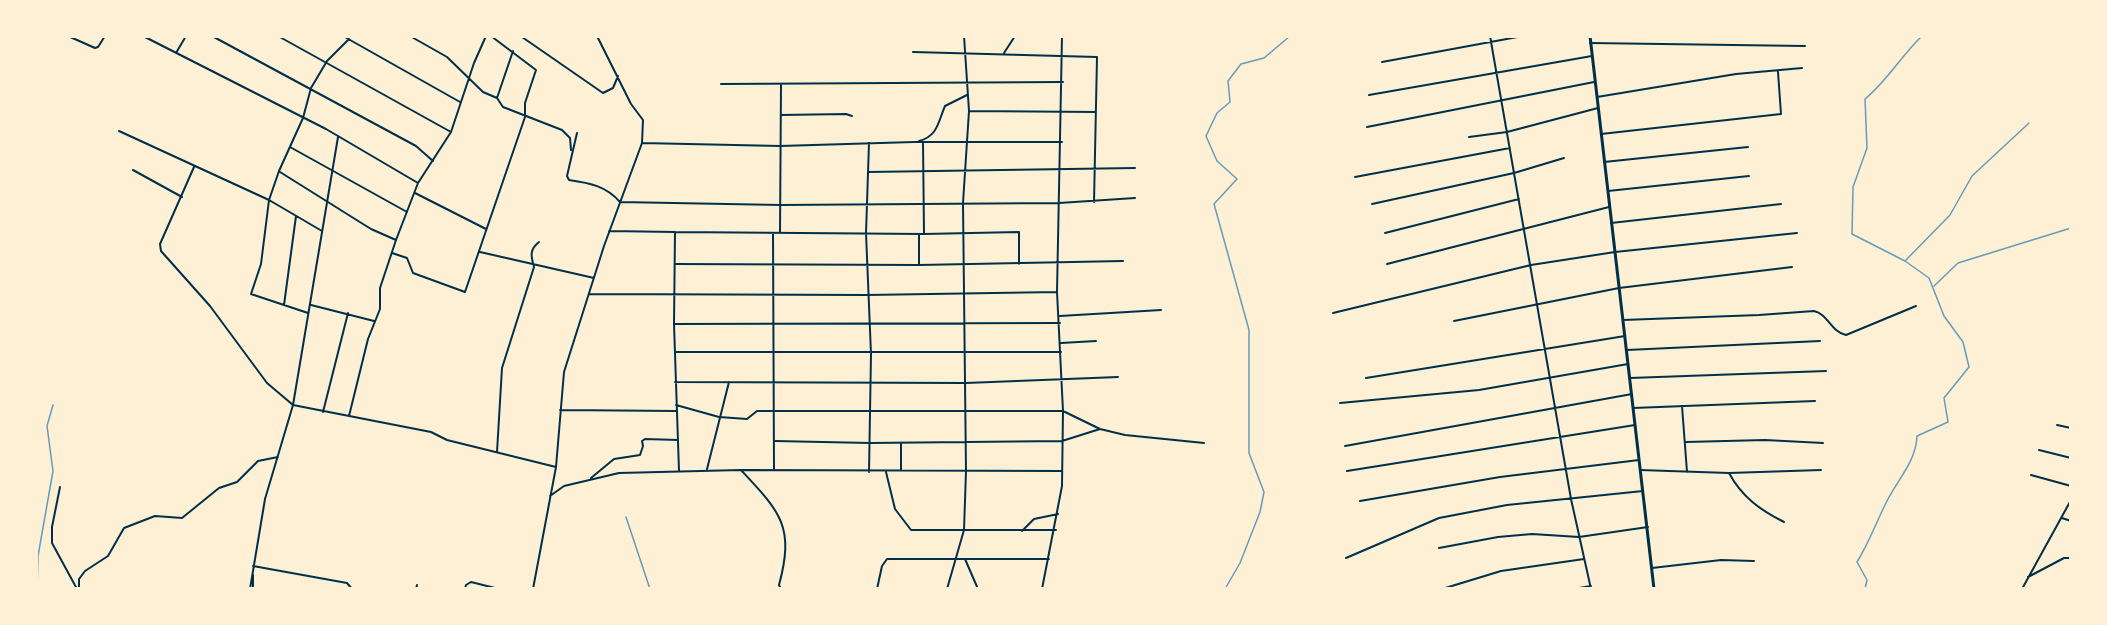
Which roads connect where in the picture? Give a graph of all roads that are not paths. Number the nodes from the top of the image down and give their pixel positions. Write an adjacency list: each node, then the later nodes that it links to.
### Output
1 (68, 36): 2 (street)
2 (105, 36)
3 (143, 36): 25 (street)
4 (186, 36): 25 (street)
5 (212, 36): 42 (street)
6 (278, 36): 30 (street)
7 (343, 36): 19 (street)
8 (410, 36): 36 (street)
9 (486, 36): 36 (street)
10 (491, 36): 23 (street)
11 (597, 36): 35 (street)
12 (964, 36): 26 (street)
13 (1015, 36): 27 (street)
14 (1062, 36): 28 (street)
15 (1490, 36): 20 (street)
16 (1522, 36): 20 (street)
17 (1590, 36): 21 (highway)
18 (522, 37): 35 (street)
19 (349, 39): 30 (street); 48 (street)
20 (1492, 42): 31 (street); 33 (street)
21 (1590, 43): 22 (street); 29 (highway)
22 (1805, 46)
23 (513, 51): 46 (street); 55 (street)
24 (913, 52): 26 (street)
25 (176, 53): 56 (street)
26 (966, 53): 27 (street); 41 (street)
27 (1004, 53): 28 (street)
28 (1063, 54): 37 (street); 52 (street)
29 (1592, 56): 33 (street); 38 (highway)
30 (327, 62): 42 (street); 59 (street)
31 (1382, 62)
32 (1802, 68): 34 (street)
33 (1497, 71): 44 (street); 47 (street)
34 (1778, 72): 45 (street); 62 (street)
35 (618, 76): 69 (street)
36 (469, 77): 46 (street); 48 (street)
37 (1063, 82): 41 (street); 51 (street)
38 (1594, 82): 45 (highway); 47 (street)
39 (721, 84): 40 (street)
40 (781, 84): 41 (street); 53 (street)
41 (966, 84): 43 (street)
42 (311, 88): 56 (street); 77 (street)
43 (967, 94): 50 (street); 65 (street)
44 (1369, 95)
45 (1597, 97): 49 (highway)
46 (497, 98): 55 (street)
47 (1501, 100): 57 (street); 60 (street)
48 (460, 102): 59 (street)
49 (1598, 108): 60 (street); 62 (highway)
50 (969, 111): 51 (street); 67 (street)
51 (1062, 111): 52 (street); 68 (street)
52 (1096, 112): 82 (street)
53 (780, 115): 54 (street); 71 (street)
54 (852, 116)
55 (525, 117): 75 (street); 113 (street)
56 (303, 118): 63 (street); 72 (street)
57 (1367, 127)
58 (120, 131): 79 (street)
59 (451, 132): 77 (street)
60 (1507, 132): 64 (street); 74 (street)
61 (577, 133): 75 (street)
62 (1601, 134): 78 (highway)
63 (338, 137): 80 (street); 92 (street)
64 (1469, 137)
65 (914, 142): 66 (street); 70 (street)
66 (923, 142): 67 (street); 86 (street)
67 (967, 142): 68 (street); 88 (street)
68 (1062, 142): 84 (street)
69 (642, 143): 71 (street); 100 (street)
70 (869, 143): 71 (street); 87 (street)
71 (780, 146): 108 (street)
72 (290, 147): 80 (street); 85 (street)
73 (1748, 147): 78 (street)
74 (1510, 148): 89 (street); 91 (street)
75 (571, 152): 100 (street)
76 (1564, 158): 89 (street)
77 (433, 161): 92 (street)
78 (1604, 162): 93 (highway)
79 (194, 167): 95 (street); 98 (street)
80 (331, 167): 99 (street); 110 (street)
81 (1136, 168): 82 (street)
82 (1095, 169): 84 (street); 102 (street)
83 (133, 170): 95 (street)
84 (1061, 170): 88 (street); 105 (street)
85 (279, 171): 98 (street); 99 (street)
86 (923, 171): 87 (street); 88 (street); 101 (street)
87 (868, 172): 103 (street)
88 (965, 172): 104 (street)
89 (1514, 173): 97 (street); 106 (street)
90 (1749, 176): 93 (street)
91 (1355, 177)
92 (418, 183): 94 (street)
93 (1608, 191): 109 (highway)
94 (415, 193): 110 (street); 113 (street)
95 (182, 197): 194 (street)
96 (1135, 198): 102 (street)
97 (1519, 199): 114 (street); 121 (street)
98 (269, 200): 111 (street); 152 (street)
99 (326, 200): 115 (street); 126 (street)
100 (620, 202): 108 (street); 116 (street)
101 (922, 202): 103 (street); 104 (street); 124 (street)
102 (1094, 202): 105 (street)
103 (867, 203): 108 (street); 120 (street)
104 (963, 203): 105 (street); 125 (street)
105 (1059, 203): 132 (street)
106 (1372, 204)
107 (1781, 204): 112 (street)
108 (780, 205): 119 (street)
109 (1609, 207): 112 (highway); 114 (street)
110 (407, 212): 126 (street)
111 (296, 216): 115 (street); 152 (street)
112 (1611, 223): 129 (highway)
113 (486, 229): 128 (street)
114 (1525, 230): 137 (street); 139 (street)
115 (322, 231): 153 (street)
116 (609, 231): 117 (street); 143 (street)
117 (675, 232): 118 (street); 133 (street)
118 (773, 233): 119 (street); 134 (street)
119 (780, 233): 120 (street)
120 (866, 233): 123 (street); 140 (street)
121 (1385, 233)
122 (1797, 233): 129 (street)
123 (918, 234): 124 (street); 138 (street)
124 (924, 234): 125 (street)
125 (964, 234): 135 (street); 136 (street)
126 (396, 240): 130 (street)
127 (539, 242): 141 (street)
128 (479, 252): 130 (street); 141 (street)
129 (1615, 252): 139 (street); 144 (highway)
130 (392, 253): 161 (street)
131 (1124, 261): 132 (street)
132 (1060, 263): 136 (street); 145 (street)
133 (676, 264): 134 (street); 150 (street)
134 (773, 264): 140 (street); 147 (street)
135 (964, 264): 136 (street); 138 (street); 148 (street)
136 (1019, 264)
137 (1387, 264)
138 (919, 265): 140 (street)
139 (1531, 265): 151 (street); 158 (street)
140 (867, 266): 149 (street)
141 (534, 267): 143 (street); 224 (street)
142 (1792, 267): 144 (street)
143 (594, 278): 146 (street)
144 (1619, 288): 151 (street); 160 (highway)
145 (1058, 292): 148 (street); 159 (street)
146 (589, 294): 150 (street); 199 (street)
147 (773, 294): 149 (street); 150 (street); 166 (street)
148 (964, 294): 149 (street); 167 (street)
149 (867, 295): 163 (street)
150 (675, 296): 165 (street)
151 (1538, 303): 162 (street); 172 (street)
152 (284, 305): 156 (street)
153 (311, 305): 156 (street); 157 (street)
154 (1916, 306): 160 (street)
155 (1161, 310): 159 (street)
156 (309, 313): 194 (street)
157 (348, 313): 161 (street); 203 (street)
158 (1333, 313)
159 (1060, 316): 164 (street)
160 (1623, 320): 168 (highway)
161 (374, 321): 206 (street)
162 (1454, 321)
163 (869, 323): 166 (street); 167 (street); 178 (street)
164 (1060, 323): 167 (street); 171 (street)
165 (674, 324): 166 (street); 174 (street)
166 (772, 324): 177 (street)
167 (966, 324): 175 (street)
168 (1625, 336): 172 (street); 173 (highway)
169 (1096, 341): 171 (street)
170 (1820, 341): 173 (street)
171 (1061, 343): 176 (street)
172 (1546, 350): 182 (street); 183 (street)
173 (1627, 350): 179 (highway)
174 (675, 352): 177 (street); 187 (street)
175 (965, 352): 176 (street); 178 (street); 190 (street)
176 (1061, 352): 185 (street)
177 (772, 354): 178 (street); 188 (street)
178 (871, 354): 189 (street)
179 (1628, 364): 183 (street); 184 (highway)
180 (1826, 371): 184 (street)
181 (1118, 377): 185 (street)
182 (1366, 378)
183 (1551, 378): 193 (street); 197 (street)
184 (1630, 378): 191 (highway)
185 (1062, 380): 190 (street); 202 (street)
186 (729, 381): 187 (street); 188 (street); 207 (street)
187 (675, 382): 195 (street)
188 (773, 382): 189 (street); 204 (street)
189 (870, 383): 190 (street); 205 (street)
190 (966, 383): 201 (street)
191 (1632, 394): 197 (street); 198 (highway)
192 (1815, 401): 196 (street)
193 (1340, 403)
194 (293, 405): 203 (street); 225 (street)
195 (676, 405): 200 (street); 207 (street)
196 (1682, 406): 198 (street); 218 (street)
197 (1557, 407): 212 (street); 222 (street)
198 (1633, 408): 208 (highway)
199 (560, 410): 200 (street); 228 (street)
200 (676, 411): 213 (street)
201 (966, 411): 202 (street); 205 (street); 214 (street)
202 (1063, 411): 211 (street); 216 (street)
203 (323, 412): 206 (street)
204 (774, 412): 205 (street); 207 (street); 215 (street)
205 (869, 412): 219 (street)
206 (349, 416): 224 (street)
207 (719, 417): 230 (street)
208 (1635, 425): 212 (street); 227 (highway)
209 (2057, 425): 210 (street)
210 (2071, 428)
211 (1100, 429): 216 (street); 220 (street)
212 (1562, 438): 229 (street); 240 (street)
213 (678, 440): 237 (street); 245 (street)
214 (966, 440): 216 (street); 217 (street); 238 (street)
215 (775, 441): 219 (street); 232 (street)
216 (1062, 441): 239 (street)
217 (901, 442): 219 (street); 234 (street)
218 (1686, 442): 221 (street); 242 (street)
219 (870, 443): 241 (street)
220 (1204, 443)
221 (1823, 443)
222 (1345, 446)
223 (2039, 450): 226 (street)
224 (497, 452): 228 (street)
225 (278, 457): 270 (street); 274 (street)
226 (2071, 458)
227 (1639, 460): 229 (street); 235 (highway)
228 (556, 467): 249 (street)
229 (1566, 468): 250 (street); 252 (street)
230 (707, 470): 231 (street); 237 (street)
231 (741, 470): 232 (street); 280 (street)
232 (774, 470): 241 (street)
233 (886, 470): 234 (street); 241 (street); 258 (street)
234 (901, 470): 238 (street)
235 (1640, 470): 242 (street); 248 (highway)
236 (1821, 470): 243 (street)
237 (679, 471): 245 (street)
238 (966, 471): 239 (street); 258 (street)
239 (1062, 471): 253 (street)
240 (1347, 471)
241 (869, 472)
242 (1687, 472): 243 (street)
243 (1729, 473): 256 (street)
244 (2031, 475): 246 (street)
245 (591, 478): 249 (street)
246 (2071, 486)
247 (60, 487): 274 (street)
248 (1643, 492): 250 (street); 257 (highway)
249 (550, 496): 279 (street)
250 (1571, 499): 261 (street); 263 (street)
251 (2071, 500): 254 (street)
252 (1360, 501)
253 (1058, 514): 259 (street); 260 (street)
254 (2062, 518): 255 (street); 272 (street)
255 (2071, 521)
256 (1784, 522)
257 (1648, 527): 261 (street); 271 (highway)
258 (964, 530): 260 (street); 265 (street)
259 (1056, 530): 260 (street); 267 (street)
260 (1022, 531)
261 (1579, 537): 262 (street); 268 (street)
262 (1439, 548)
263 (1346, 558)
264 (2071, 558): 272 (street)
265 (955, 559): 266 (street); 281 (street); 282 (street)
266 (965, 559): 267 (street); 283 (street)
267 (1049, 559): 284 (street)
268 (1584, 559): 273 (street); 285 (street)
269 (1754, 561): 271 (street)
270 (253, 566): 275 (street); 276 (street)
271 (1652, 568): 287 (highway)
272 (2028, 577): 288 (street)
273 (1591, 587): 286 (street)
274 (78, 589)
275 (252, 589)
276 (352, 589)
277 (465, 589): 278 (street)
278 (498, 589)
279 (533, 589)
280 (781, 589)
281 (876, 589)
282 (947, 589)
283 (978, 589)
284 (1042, 589)
285 (1442, 589)
286 (1573, 589)
287 (1654, 589)
288 (2022, 589)

